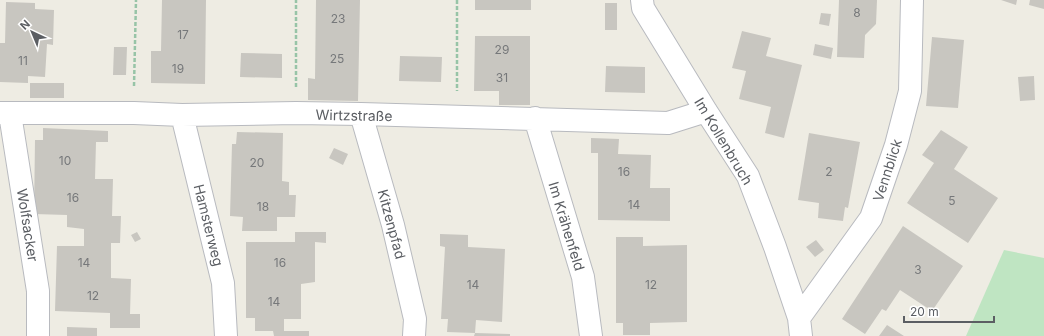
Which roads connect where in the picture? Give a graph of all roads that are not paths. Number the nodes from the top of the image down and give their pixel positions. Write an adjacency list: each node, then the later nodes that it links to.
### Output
1 (642, 0): 3 (street, Im Kollenbruch)
2 (912, 0): 8 (street, Vennblick)
3 (706, 111): 7 (street, Wirtzstraße); 8 (street, Im Kollenbruch)
4 (5, 114): 6 (street, Wirtzstraße); 9 (street, Wolfsacker)
5 (361, 114): 6 (street, Wirtzstraße); 7 (street, Wirtzstraße); 11 (street, Kitzenpfad)
6 (182, 115): 10 (street, Hamsterweg)
7 (535, 118): 12 (street, Im Krähenfeld)
8 (800, 327)
9 (38, 336)
10 (226, 336)
11 (414, 336)
12 (591, 336)

